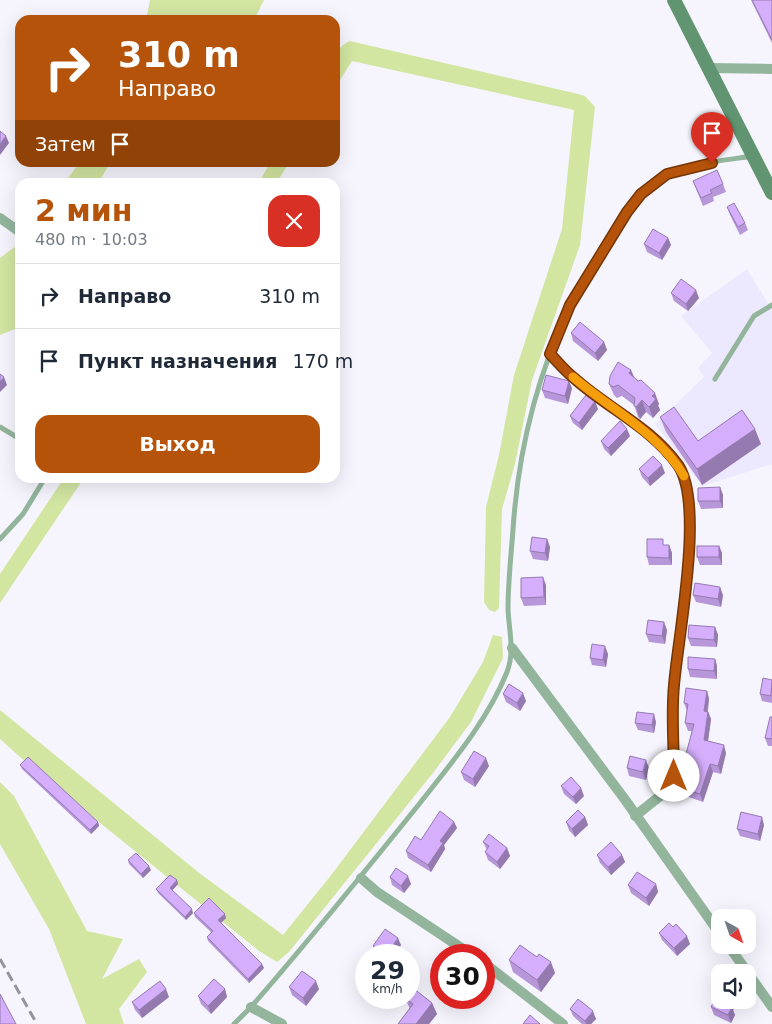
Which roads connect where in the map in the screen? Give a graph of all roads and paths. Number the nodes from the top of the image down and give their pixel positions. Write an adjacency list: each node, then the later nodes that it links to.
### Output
1 (674, 0): 2 (street)
2 (709, 68): 3 (street); 4 (street)
3 (772, 69)
4 (753, 156): 5 (street); 9 (lane)
5 (772, 193)
6 (0, 218): 7 (street)
7 (15, 228)
8 (772, 305): 10 (lane)
9 (550, 354): 15 (lane); 16 (street)
10 (715, 379)
11 (0, 427): 12 (lane)
12 (15, 437)
13 (41, 483): 14 (lane)
14 (0, 539)
15 (512, 648): 16 (street); 17 (lane)
16 (635, 816): 18 (street)
17 (361, 878): 19 (street); 23 (lane)
18 (711, 922)
19 (455, 944)
20 (734, 954): 22 (street)
21 (495, 971): 26 (street)
22 (772, 1006)
23 (251, 1007): 24 (lane); 25 (street)
24 (234, 1024)
25 (282, 1024)
26 (563, 1024)

